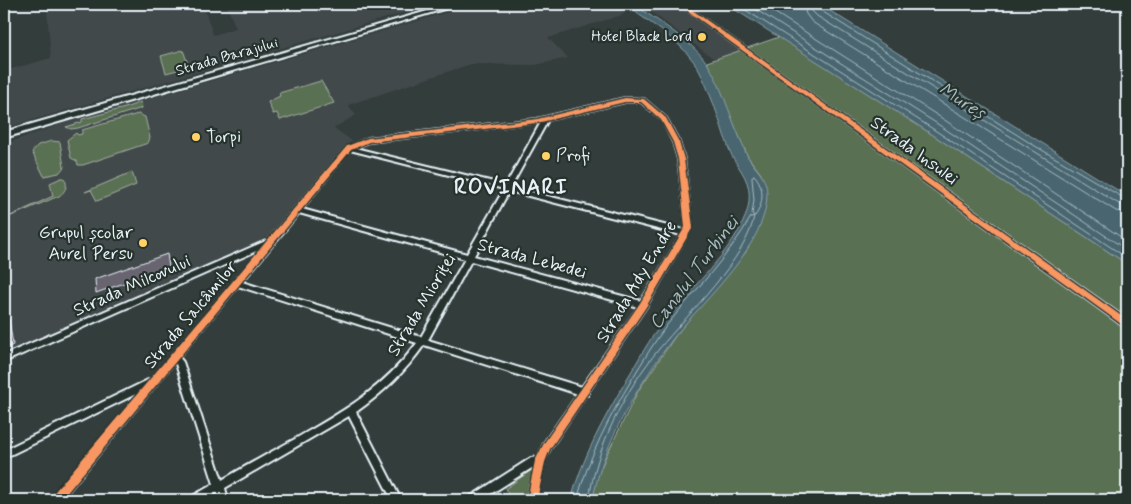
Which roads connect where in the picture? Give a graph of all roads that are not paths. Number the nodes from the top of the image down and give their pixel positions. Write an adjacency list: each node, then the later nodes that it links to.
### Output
1 (458, 4): 4 (main road, Strada Barajului)
2 (682, 4): 13 (street, Strada Insulei)
3 (545, 120): 5 (street, Strada Ady Endre); 6 (street, Strada Mioriței); 8 (street, Strada Ady Endre)
4 (4, 135)
5 (350, 148): 6 (street); 7 (street, Strada Salcâmilor)
6 (508, 188): 8 (street); 10 (street, Strada Mioriței)
7 (297, 210): 9 (street, Strada Salcâmilor); 10 (street, Strada Lebedei)
8 (685, 233): 12 (street, Strada Ady Endre)
9 (272, 240): 11 (street, Strada Salcâmilor); 16 (street, Strada Milcovului)
10 (469, 258): 12 (street, Strada Lebedei); 14 (street, Strada Mioriței)
11 (236, 283): 14 (street); 15 (street, Strada Salcâmilor)
12 (643, 304): 18 (street, Strada Ady Endre)
13 (1127, 324)
14 (423, 341): 18 (street); 19 (street, Strada Mioriței)
15 (174, 358): 17 (street, Strada Salcâmilor); 22 (street)
16 (4, 359)
17 (156, 379): 20 (street); 23 (street, Strada Salcâmilor)
18 (585, 392): 21 (street, Strada Ady Endre)
19 (351, 411): 22 (street, Strada Mioriței); 26 (street)
20 (4, 454)
21 (540, 461): 27 (street); 28 (street, Strada Ady Endre)
22 (219, 487): 24 (street, Strada Mioriței); 25 (street)
23 (55, 500)
24 (194, 500)
25 (224, 500)
26 (396, 500)
27 (473, 500)
28 (532, 500)

